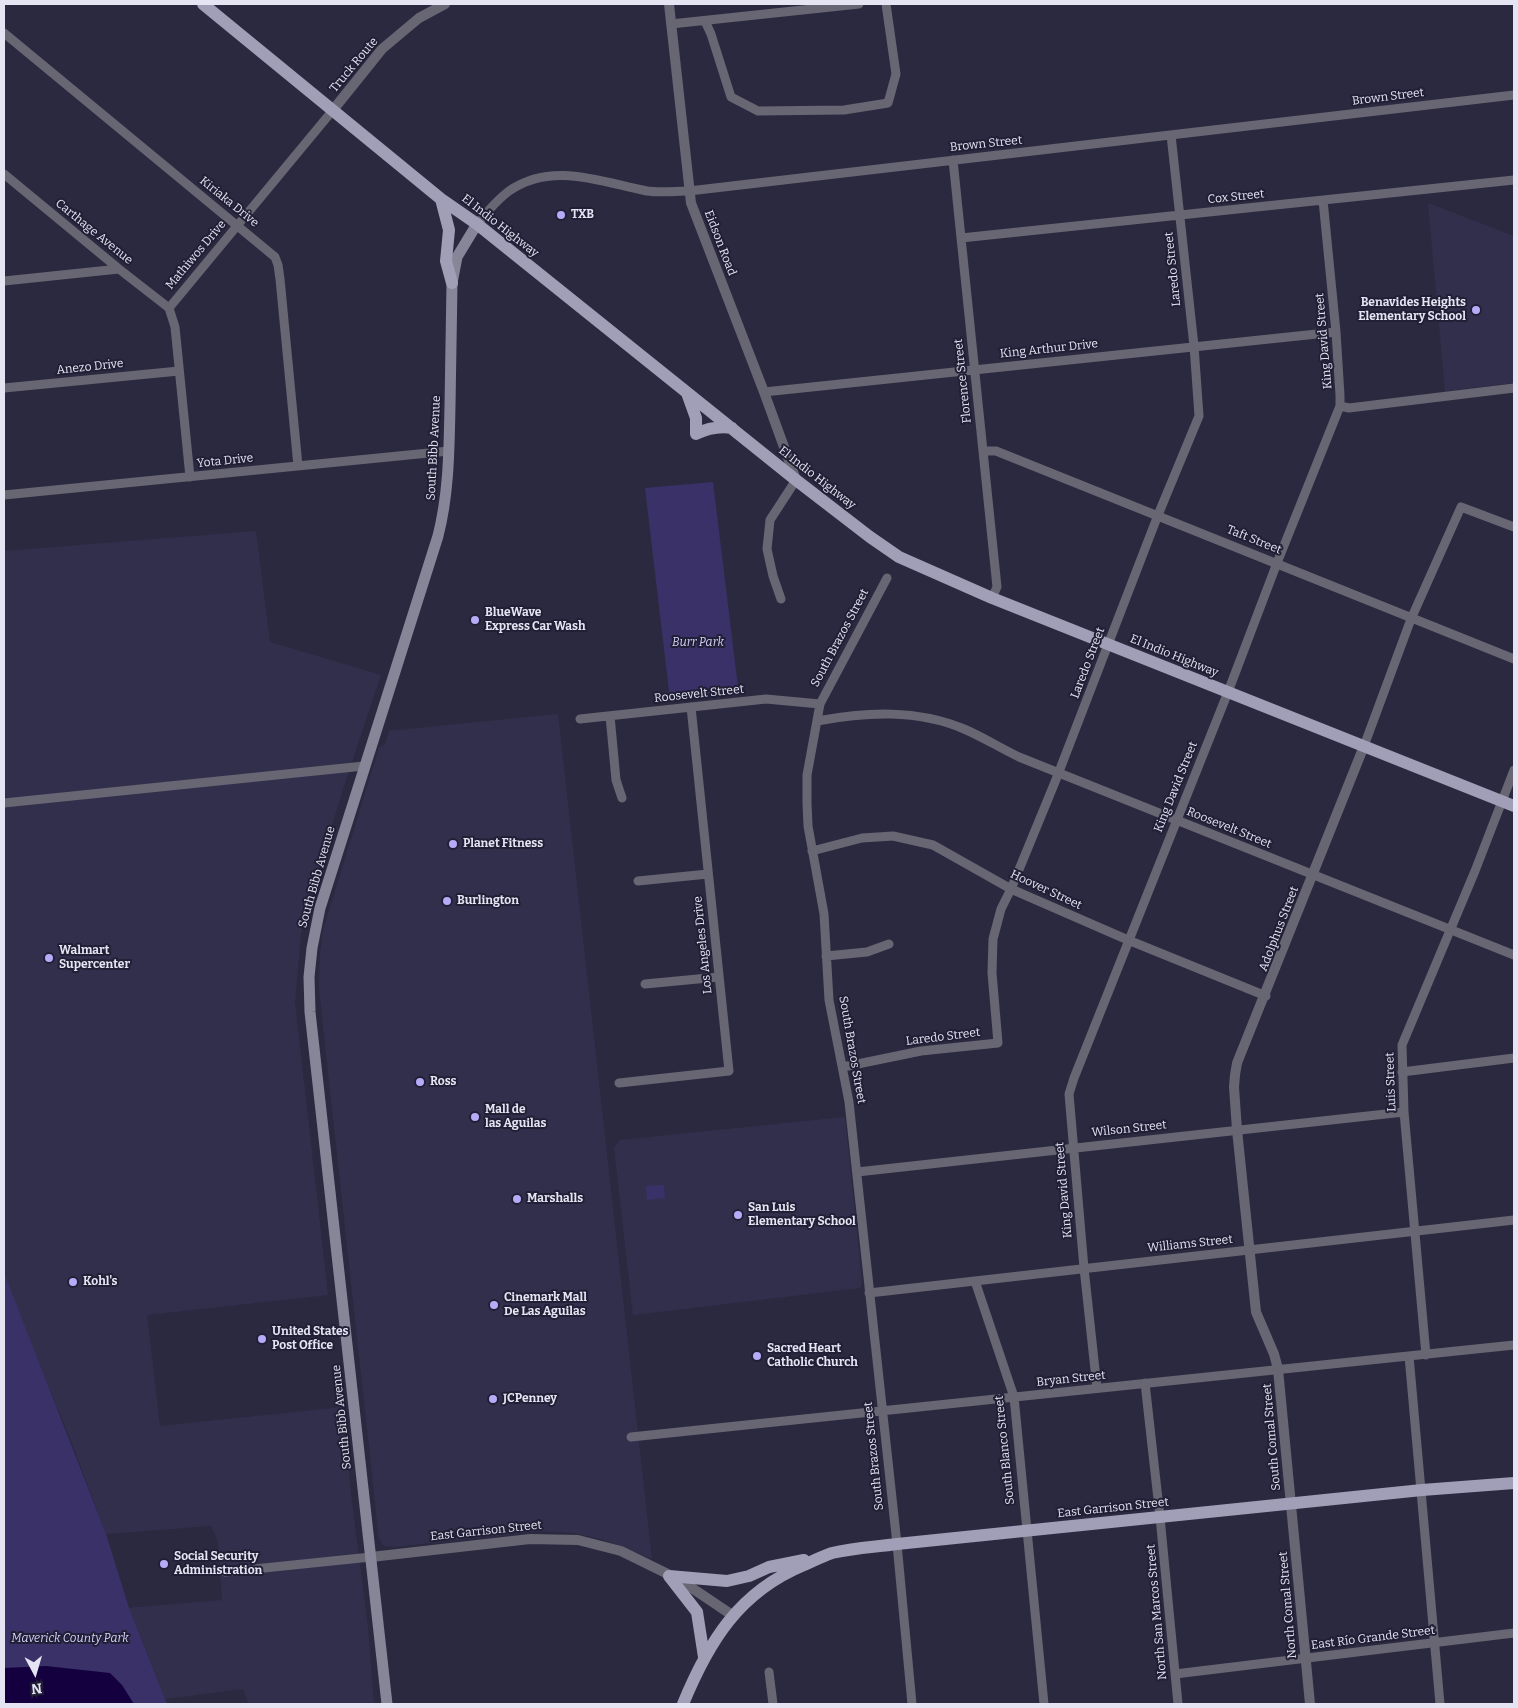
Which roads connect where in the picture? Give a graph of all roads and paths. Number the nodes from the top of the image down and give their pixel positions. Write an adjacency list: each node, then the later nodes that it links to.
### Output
1 (203, 4): 10 (main road, El Indio Highway)
2 (445, 4): 10 (street, Truck Route)
3 (669, 4): 7 (street, Eidson Road)
4 (859, 4): 6 (street)
5 (886, 4): 6 (street)
6 (705, 21): 7 (street)
7 (672, 24): 15 (street, Eidson Road)
8 (4, 33): 20 (street, Kiriaka Drive)
9 (1514, 95): 11 (street, Brown Street)
10 (333, 110): 16 (main road, El Indio Highway); 20 (street, Mathiwos Drive)
11 (1170, 135): 12 (street, Brown Street); 18 (street, Laredo Street)
12 (952, 160): 15 (street, Brown Street); 21 (street, Florence Street)
13 (4, 174): 22 (street, Carthage Avenue)
14 (1514, 180): 17 (street, Cox Street)
15 (689, 191): 19 (street, Brown Street); 33 (street, Eidson Road)
16 (441, 199): 19 (main road, El Indio Highway); 24 (main road)
17 (1323, 200): 18 (street, Cox Street); 26 (street, King David Street)
18 (1179, 215): 21 (street, Cox Street); 27 (street, Laredo Street)
19 (477, 224): 24 (main road, South Bibb Avenue); 32 (main road, El Indio Highway)
20 (238, 225): 25 (street, Mathiwos Drive); 38 (street, Kiriaka Drive)
21 (961, 238): 29 (street, Florence Street)
22 (119, 269): 23 (street); 25 (street, Carthage Avenue)
23 (4, 281)
24 (452, 283): 36 (main road, South Bibb Avenue)
25 (169, 308): 28 (street, Mathiwos Drive)
26 (1336, 332): 27 (street, King Arthur Drive); 34 (street, King David Street)
27 (1194, 346): 29 (street, King Arthur Drive); 42 (street, Laredo Street)
28 (179, 370): 30 (street, Anezo Drive); 39 (street, Mathiwos Drive)
29 (974, 370): 33 (street, King Arthur Drive); 37 (street, Florence Street)
30 (4, 388)
31 (1514, 388): 34 (street)
32 (687, 392): 35 (main road, El Indio Highway); 35 (main road)
33 (764, 392): 40 (street, Eidson Road)
34 (1340, 406): 44 (street, King David Street)
35 (732, 428): 40 (main road, El Indio Highway)
36 (449, 451): 38 (street, Yota Drive); 58 (main road, South Bibb Avenue)
37 (983, 451): 42 (street, Taft Street); 46 (street, Florence Street)
38 (298, 466): 39 (street, Yota Drive)
39 (190, 477): 41 (street, Yota Drive)
40 (796, 480): 46 (main road, El Indio Highway); 47 (street)
41 (4, 495)
42 (1158, 515): 44 (street, Taft Street); 49 (street, Laredo Street)
43 (1514, 527): 48 (street, Adolphus Street)
44 (1277, 563): 48 (street, Taft Street); 51 (street, King David Street)
45 (887, 578): 52 (street, South Brazos Street)
46 (992, 598): 49 (main road, El Indio Highway)
47 (781, 599)
48 (1410, 619): 50 (street, Taft Street); 57 (street, Adolphus Street)
49 (1108, 644): 51 (main road, El Indio Highway); 60 (street, Laredo Street)
50 (1514, 659)
51 (1228, 692): 57 (main road, El Indio Highway); 64 (street, King David Street)
52 (820, 704): 53 (street, Roosevelt Street); 56 (street, South Brazos Street)
53 (691, 707): 54 (street, Roosevelt Street); 66 (street, Los Angeles Drive)
54 (610, 716): 55 (street, Roosevelt Street); 61 (street)
55 (580, 719)
56 (817, 721): 60 (street, Roosevelt Street); 65 (street, South Brazos Street)
57 (1364, 746): 63 (main road, El Indio Highway); 67 (street, Adolphus Street)
58 (364, 766): 62 (street); 108 (main road, South Bibb Avenue)
59 (1514, 770): 63 (street, Luis Street)
60 (1058, 773): 64 (street, Roosevelt Street); 69 (street, Laredo Street)
61 (622, 798)
62 (4, 803)
63 (1508, 803): 70 (street, Luis Street)
64 (1176, 820): 67 (street, Roosevelt Street); 71 (street, King David Street)
65 (812, 851): 69 (street, Hoover Street); 74 (street, South Brazos Street)
66 (708, 874): 68 (street); 75 (street, Los Angeles Drive)
67 (1313, 875): 70 (street, Roosevelt Street); 77 (street, Adolphus Street)
68 (638, 881)
69 (1011, 889): 71 (street, Hoover Street); 79 (street, Laredo Street)
70 (1450, 928): 73 (street, Roosevelt Street); 80 (street, Luis Street)
71 (1128, 940): 77 (street, Hoover Street); 84 (street, King David Street)
72 (889, 944): 74 (street)
73 (1514, 955)
74 (826, 956): 79 (street, South Brazos Street)
75 (719, 978): 76 (street); 81 (street, Los Angeles Drive)
76 (645, 984)
77 (1266, 996): 83 (street, Adolphus Street)
78 (1514, 1058): 80 (street)
79 (843, 1067): 85 (street, South Brazos Street)
80 (1402, 1072): 82 (street, Luis Street)
81 (619, 1083)
82 (1404, 1112): 83 (street, Wilson Street); 87 (street, Luis Street)
83 (1237, 1130): 84 (street, Wilson Street); 88 (street, Adolphus Street)
84 (1073, 1148): 85 (street, Wilson Street); 89 (street, King David Street)
85 (856, 1172): 91 (street, South Brazos Street)
86 (1514, 1220): 87 (street, Williams Street)
87 (1414, 1232): 88 (street, Williams Street); 93 (street, Luis Street)
88 (1248, 1251): 89 (street, Williams Street); 95 (street, Adolphus Street)
89 (1084, 1268): 90 (street, Williams Street); 97 (street, King David Street)
90 (975, 1281): 91 (street, Williams Street); 98 (street, South Blanco Street)
91 (869, 1293): 99 (street, South Brazos Street)
92 (1514, 1345): 93 (street, Bryan Street)
93 (1426, 1354): 94 (street, Bryan Street)
94 (1409, 1356): 95 (street, Bryan Street); 102 (street)
95 (1278, 1369): 96 (street, Bryan Street); 103 (street, South Comal Street)
96 (1145, 1383): 97 (street, Bryan Street); 104 (street, North San Marcos Street)
97 (1097, 1388): 98 (street, Bryan Street)
98 (1014, 1397): 99 (street, Bryan Street); 105 (street, South Blanco Street)
99 (881, 1412): 100 (street, Bryan Street); 106 (street, South Brazos Street)
100 (631, 1437)
101 (1514, 1483): 102 (main road, East Garrison Street)
102 (1422, 1490): 103 (main road, East Garrison Street); 113 (street)
103 (1291, 1504): 104 (main road, East Garrison Street); 115 (street, North Comal Street)
104 (1160, 1517): 105 (main road, East Garrison Street); 117 (street, North San Marcos Street)
105 (1026, 1531): 106 (main road, East Garrison Street); 122 (street, South Blanco Street)
106 (897, 1544): 107 (main road, East Garrison Street); 121 (street, South Brazos Street)
107 (831, 1554): 110 (main road); 111 (main road, East Garrison Street)
108 (371, 1557): 109 (street, East Garrison Street); 110 (street, East Garrison Street); 118 (main road, South Bibb Avenue)
109 (225, 1572)
110 (670, 1576): 111 (street, East Garrison Street); 114 (main road)
111 (732, 1615): 114 (main road, East Garrison Street)
112 (1514, 1633): 113 (street, East Río Grande Street)
113 (1435, 1642): 115 (street, East Río Grande Street); 125 (street)
114 (704, 1657): 119 (main road, East Garrison Street)
115 (1306, 1659): 117 (street, East Río Grande Street); 124 (street, North Comal Street)
116 (769, 1672): 120 (street)
117 (1175, 1674): 123 (street, North San Marcos Street)
118 (387, 1704)
119 (683, 1704)
120 (773, 1704)
121 (912, 1704)
122 (1044, 1704)
123 (1178, 1704)
124 (1310, 1704)
125 (1440, 1704)

